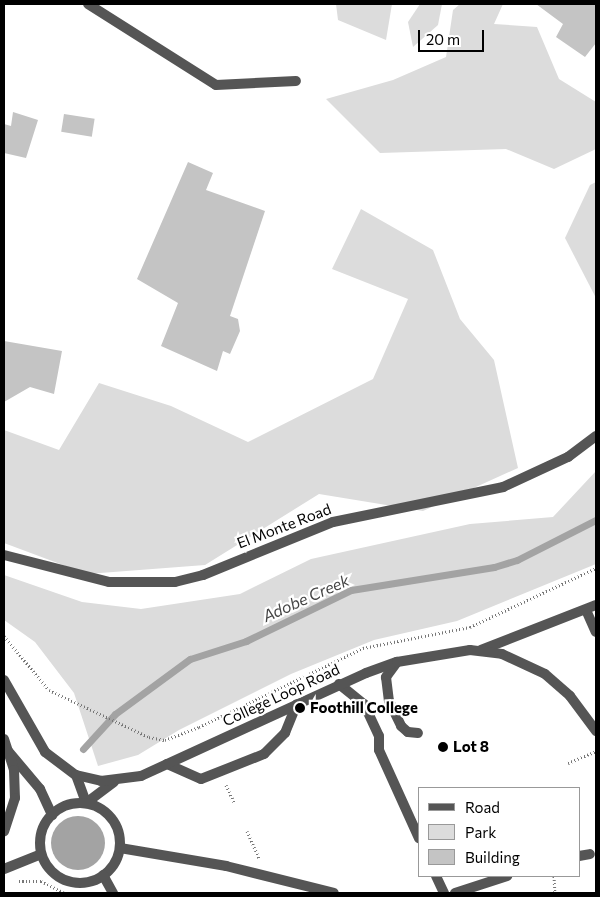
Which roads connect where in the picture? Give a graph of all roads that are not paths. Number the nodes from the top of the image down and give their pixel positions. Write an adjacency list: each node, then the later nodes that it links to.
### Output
1 (88, 4): 2 (street)
2 (296, 81)
3 (596, 436): 4 (street, El Monte Road)
4 (4, 555)
5 (596, 605): 6 (street)
6 (586, 610): 7 (street); 8 (street)
7 (596, 632)
8 (481, 650): 9 (street, College Loop Road); 13 (street, College Loop Road)
9 (397, 662): 11 (street, College Loop Road); 14 (street)
10 (4, 680): 18 (street, College Loop Road)
11 (339, 684): 12 (street, College Loop Road); 23 (street)
12 (297, 704): 17 (street, College Loop Road); 17 (street)
13 (596, 731)
14 (418, 733)
15 (4, 739): 16 (street)
16 (8, 751): 21 (street); 22 (street)
17 (167, 764): 19 (street, College Loop Road)
18 (76, 775): 19 (street, College Loop Road); 20 (street)
19 (114, 782): 20 (street)
20 (86, 803): 21 (street); 24 (street)
21 (52, 815): 25 (street)
22 (4, 831)
23 (418, 836)
24 (120, 848): 29 (street); 33 (street)
25 (41, 854): 28 (street); 29 (street)
26 (590, 854): 27 (street)
27 (580, 856)
28 (4, 869)
29 (103, 875): 32 (street)
30 (436, 877): 34 (street)
31 (504, 877): 35 (street)
32 (112, 893)
33 (334, 893)
34 (444, 893)
35 (455, 893)

